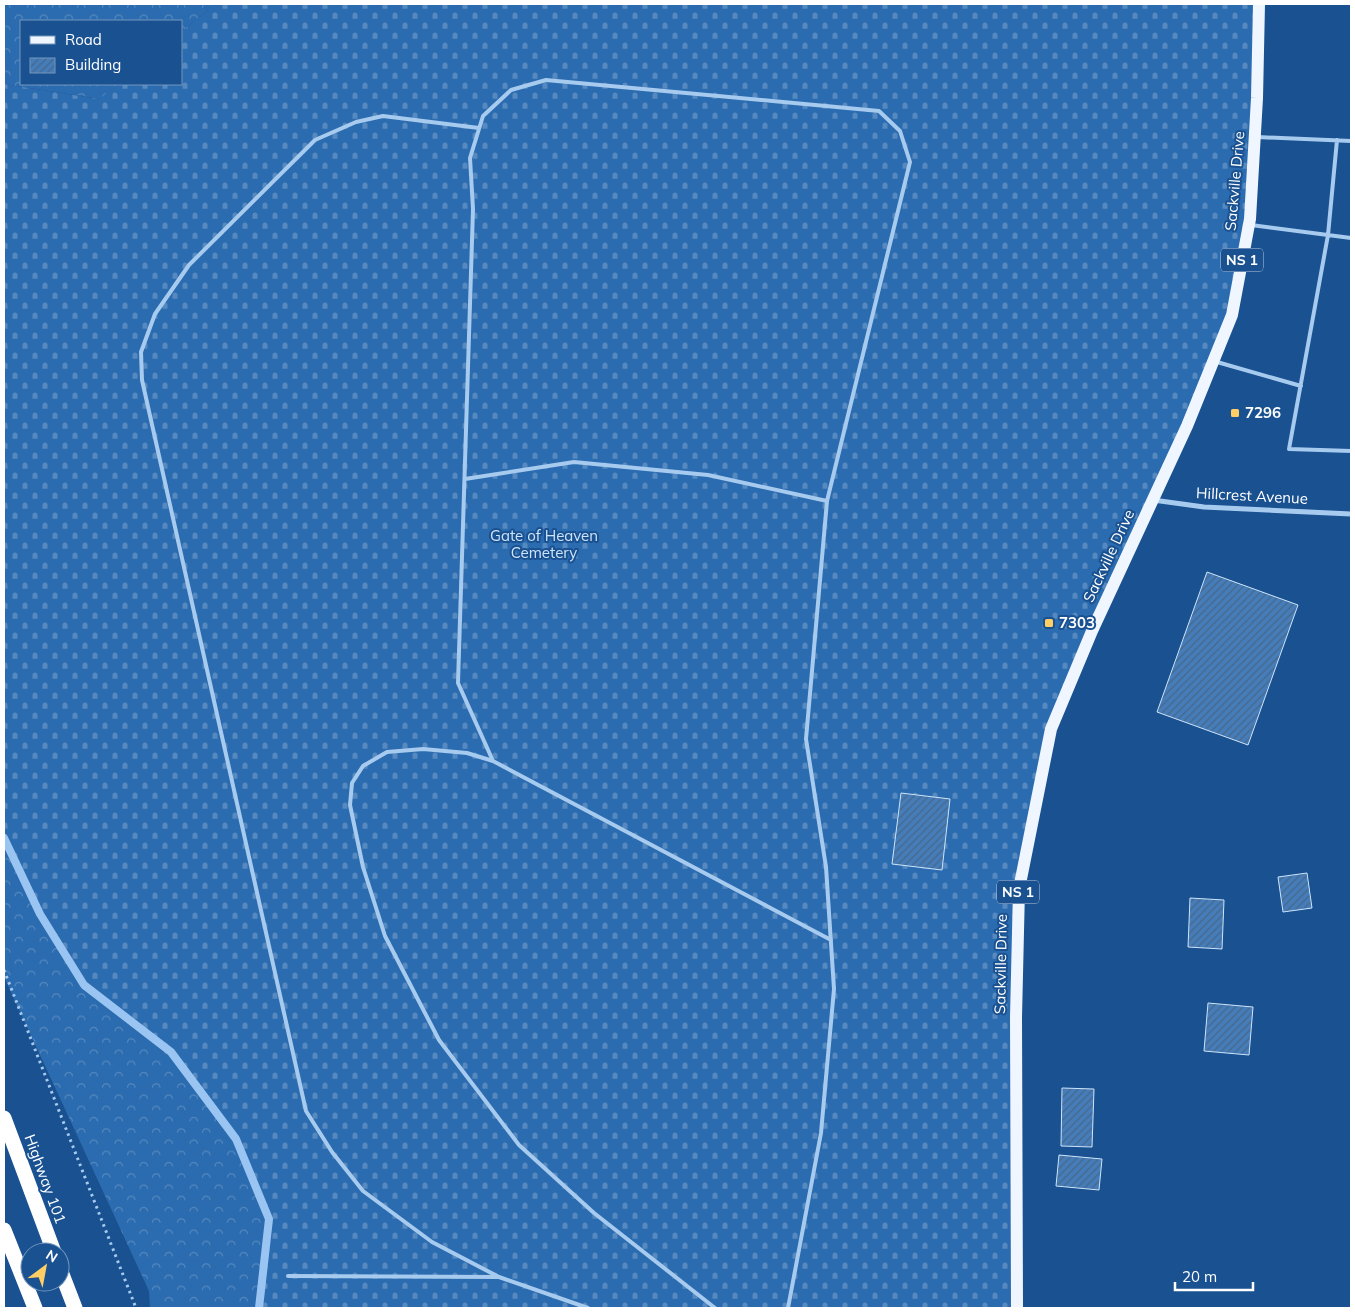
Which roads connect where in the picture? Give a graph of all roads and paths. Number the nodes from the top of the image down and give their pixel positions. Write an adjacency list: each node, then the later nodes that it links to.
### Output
1 (1259, 4): 3 (main road, Sackville Drive / NS 1)
2 (479, 128): 12 (lane); 14 (lane); 23 (lane)
3 (1255, 137): 4 (lane); 6 (main road, Sackville Drive / NS 1)
4 (1337, 140): 5 (lane); 7 (lane)
5 (1351, 141)
6 (1249, 224): 7 (lane); 9 (main road, Sackville Drive / NS 1)
7 (1328, 235): 8 (lane); 10 (lane)
8 (1351, 238)
9 (1214, 361): 10 (lane); 13 (main road, Sackville Drive / NS 1)
10 (1301, 386): 11 (lane)
11 (1351, 450)
12 (465, 479): 14 (lane); 16 (lane)
13 (1152, 500): 15 (street, Hillcrest Avenue); 31 (main road, Sackville Drive / NS 1)
14 (827, 501): 17 (lane)
15 (1351, 514)
16 (493, 761): 17 (lane); 29 (lane)
17 (831, 940): 30 (lane)
18 (4, 970): 27 (path)
19 (4, 1118): 21 (highway, Highway 101)
20 (4, 1230): 25 (highway)
21 (50, 1242)
22 (288, 1276): 23 (lane)
23 (499, 1276): 28 (lane)
24 (69, 1292): 26 (highway)
25 (35, 1308)
26 (75, 1308)
27 (136, 1308)
28 (588, 1308)
29 (715, 1308)
30 (788, 1308)
31 (1017, 1308)

